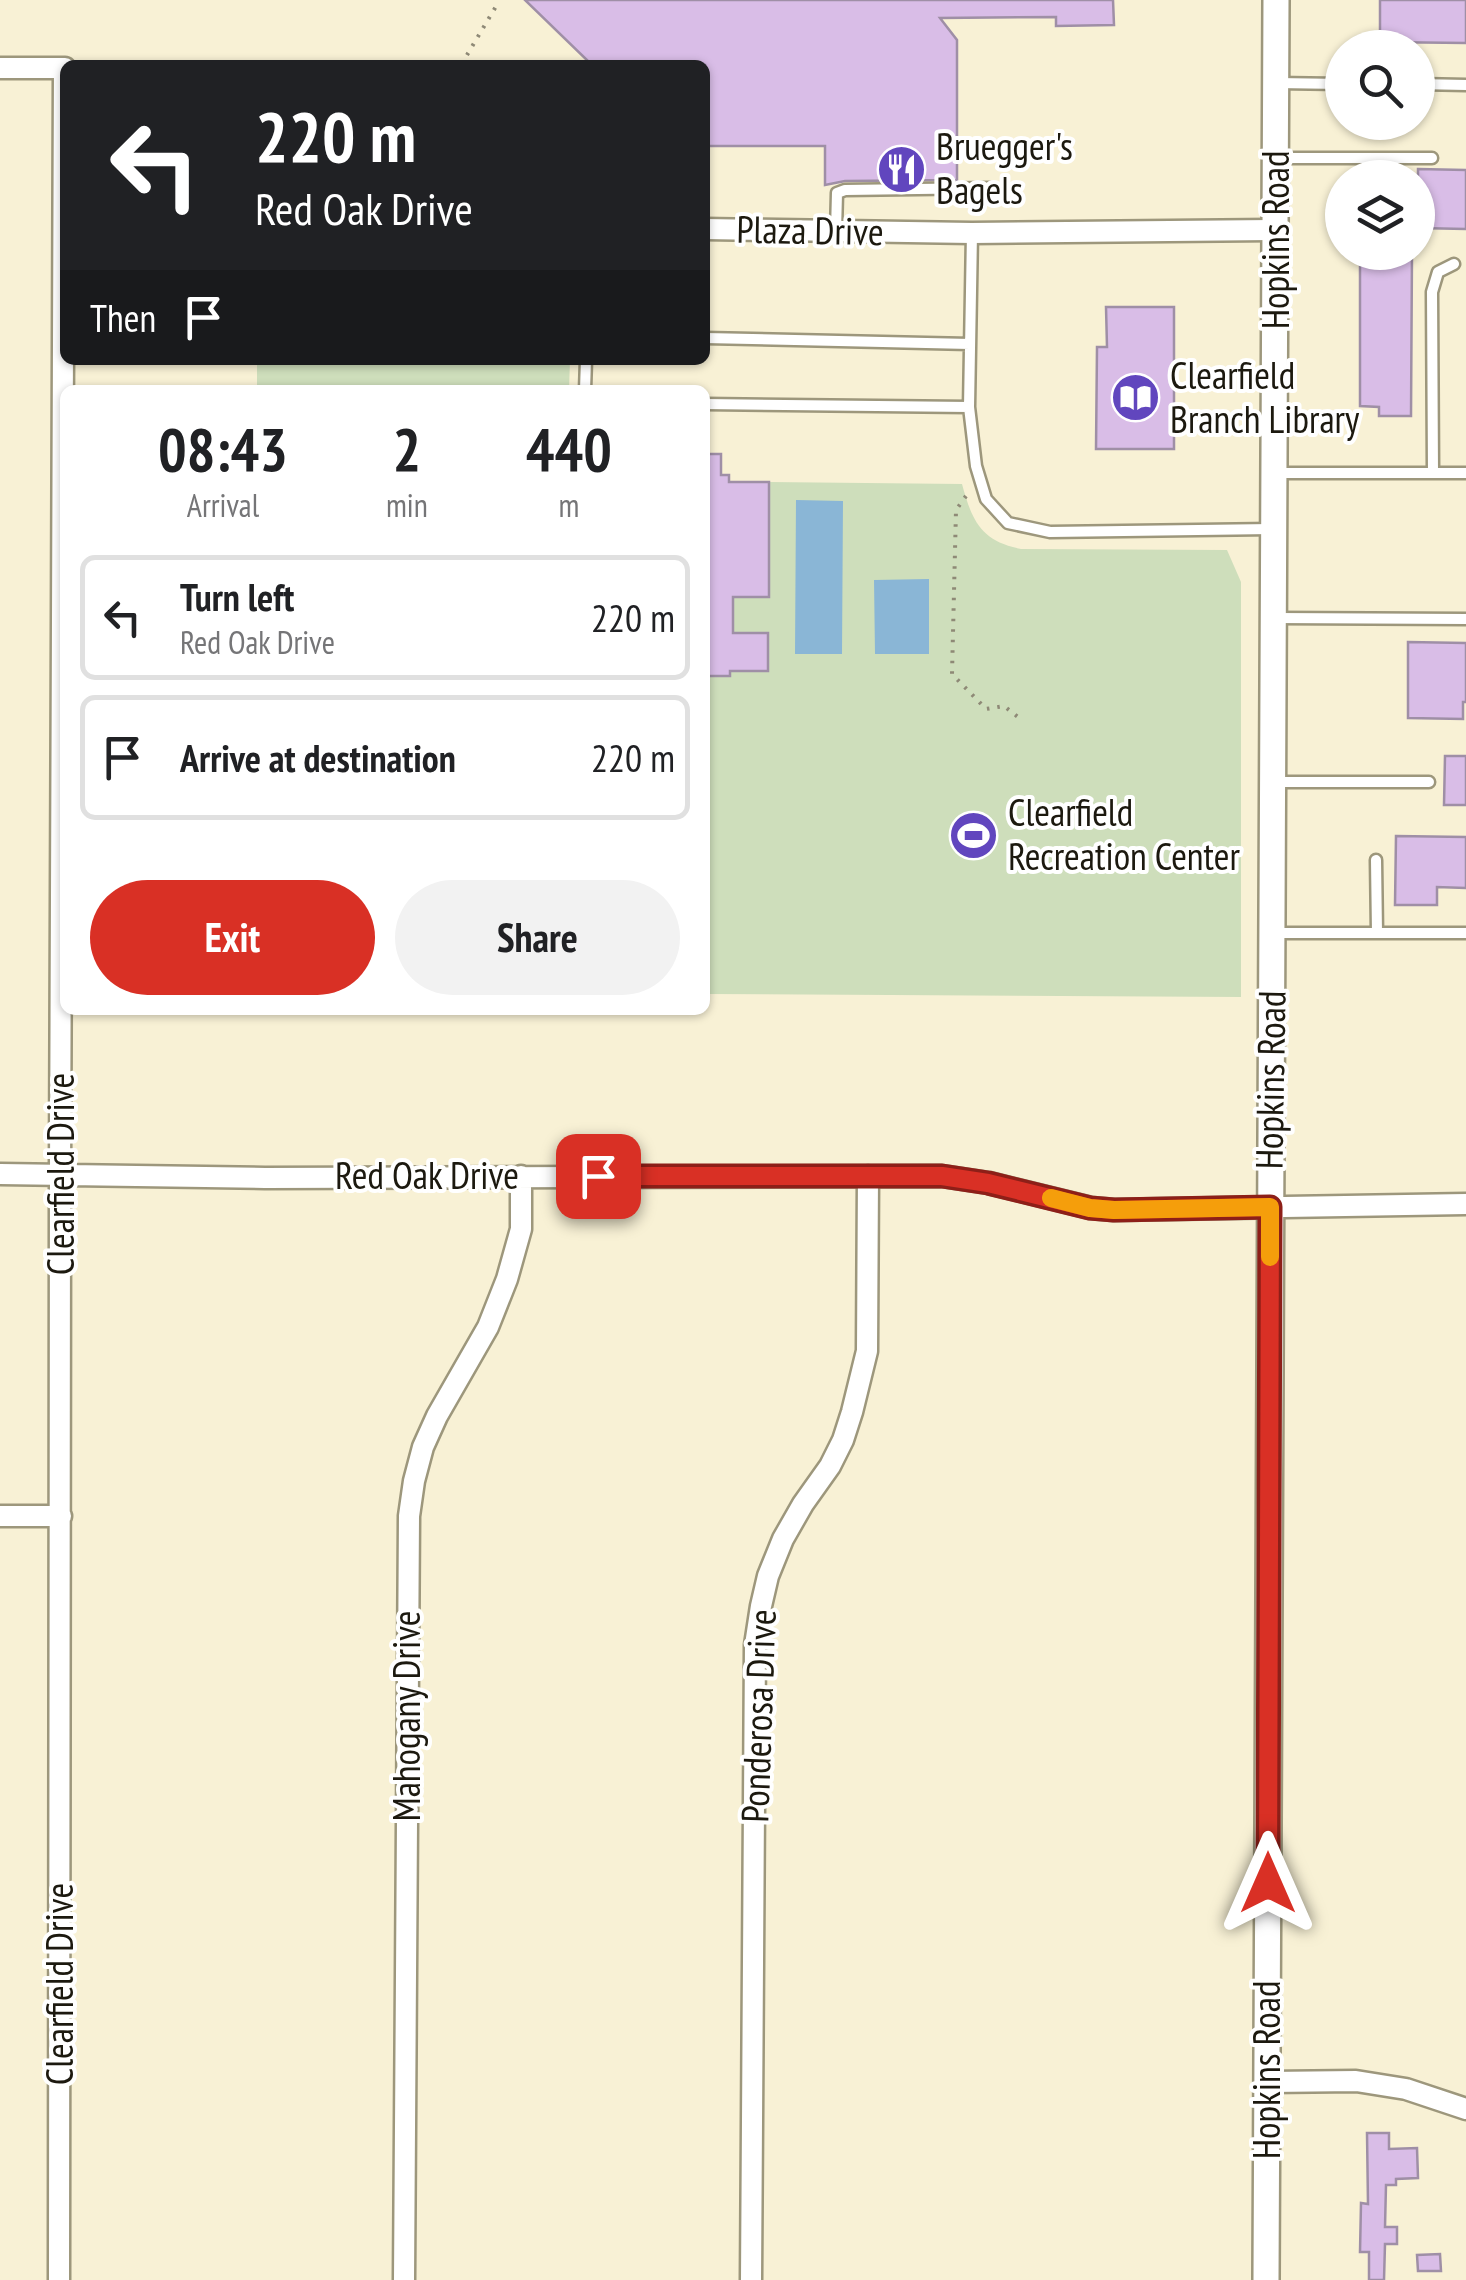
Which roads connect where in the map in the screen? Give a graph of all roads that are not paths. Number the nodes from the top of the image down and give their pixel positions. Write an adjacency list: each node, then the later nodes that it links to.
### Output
1 (1276, 0): 4 (street, Hopkins Road)
2 (0, 68): 3 (street)
3 (60, 68)
4 (1276, 83): 5 (lane); 8 (street, Hopkins Road)
5 (1325, 84)
6 (1435, 84): 7 (lane)
7 (1466, 85)
8 (1276, 158): 9 (lane); 12 (street, Hopkins Road)
9 (1432, 158)
10 (990, 188): 13 (lane)
11 (710, 230): 13 (street, Plaza Drive)
12 (1276, 230): 14 (street, Plaza Drive); 20 (street, Hopkins Road)
13 (836, 232): 14 (street, Plaza Drive)
14 (972, 233): 17 (lane)
15 (1454, 264): 21 (lane)
16 (710, 338): 17 (lane)
17 (970, 344): 19 (lane)
18 (710, 404): 19 (lane)
19 (969, 407): 23 (lane)
20 (1275, 472): 21 (lane); 23 (street, Hopkins Road)
21 (1434, 472): 22 (lane)
22 (1466, 472)
23 (1275, 529): 24 (street, Hopkins Road)
24 (1274, 618): 25 (lane); 26 (street, Hopkins Road)
25 (1466, 620)
26 (1274, 782): 27 (lane); 30 (street, Hopkins Road)
27 (1429, 782)
28 (1376, 860): 31 (lane)
29 (1466, 932): 31 (lane)
30 (1273, 933): 31 (lane); 38 (street, Hopkins Road)
31 (1377, 933)
32 (61, 1015): 34 (street, Clearfield Drive)
33 (0, 1174): 34 (street, Red Oak Drive)
34 (60, 1175): 35 (street, Red Oak Drive); 40 (street, Clearfield Drive)
35 (521, 1176): 36 (street, Red Oak Drive); 44 (street, Mahogany Drive)
36 (868, 1176): 38 (street, Red Oak Drive); 45 (street, Ponderosa Drive)
37 (1466, 1204): 38 (street, Red Oak Drive)
38 (1270, 1207): 41 (street, Hopkins Road)
39 (0, 1516): 40 (street)
40 (62, 1516): 43 (street, Clearfield Drive)
41 (1268, 2082): 42 (street); 46 (street, Hopkins Road)
42 (1466, 2110)
43 (60, 2280)
44 (404, 2280)
45 (751, 2280)
46 (1266, 2280)

